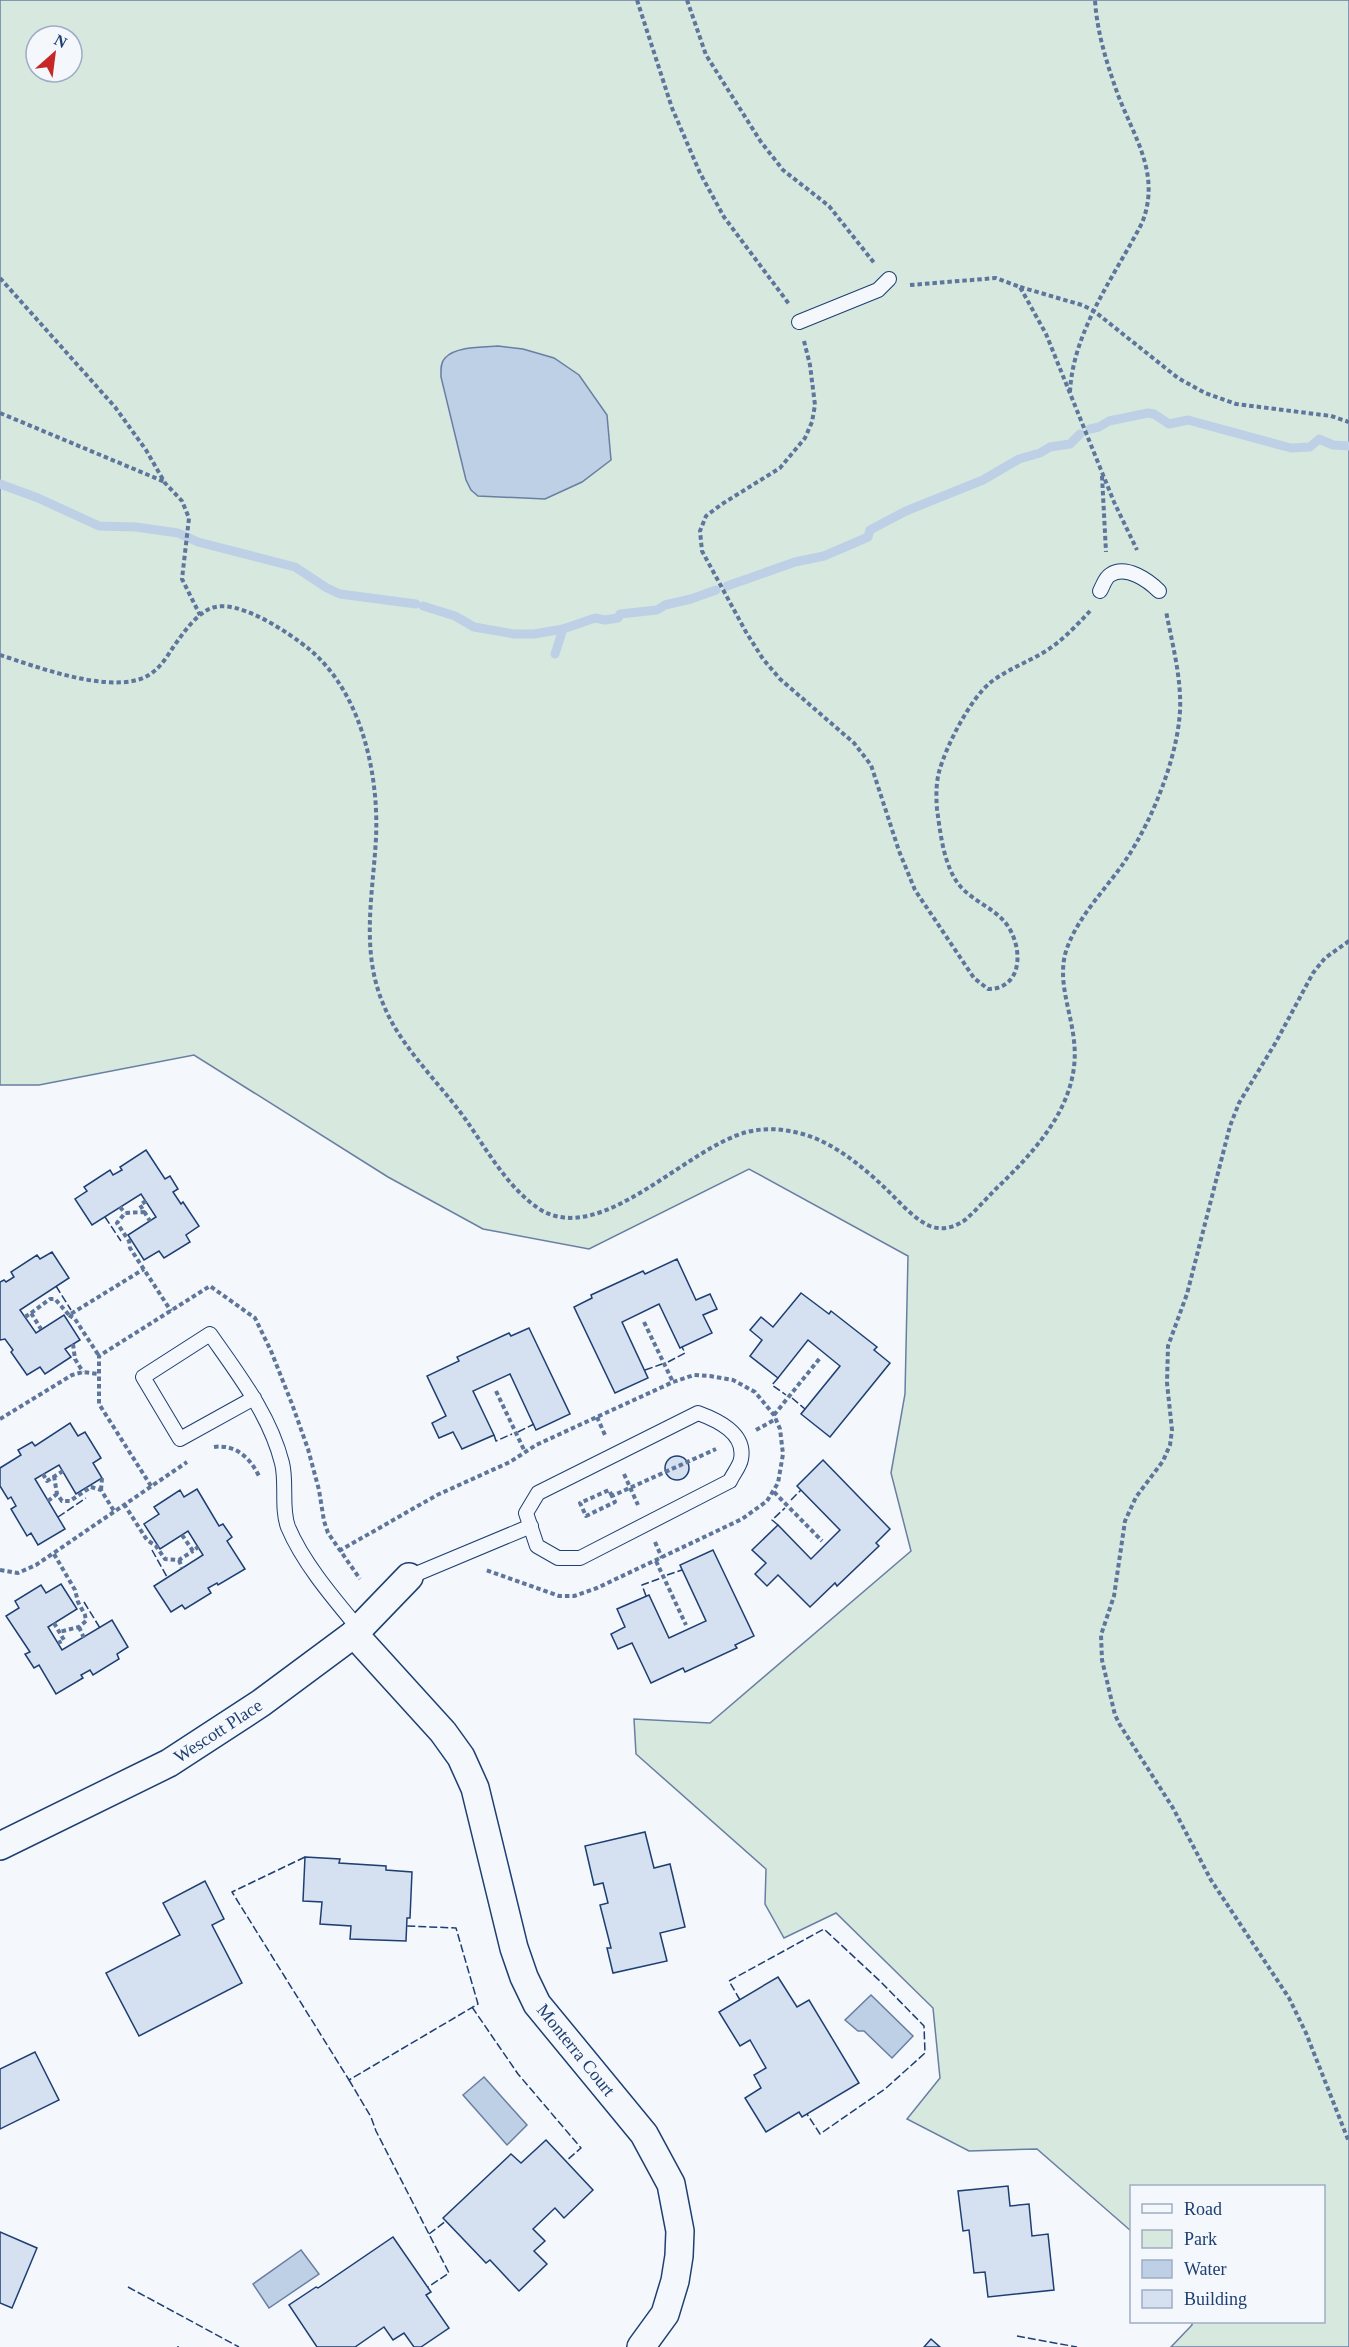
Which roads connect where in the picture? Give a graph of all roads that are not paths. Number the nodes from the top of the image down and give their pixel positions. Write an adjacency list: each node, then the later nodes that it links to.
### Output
1 (889, 279): 2 (lane)
2 (799, 322)
3 (1100, 591): 4 (lane)
4 (1159, 591)
5 (254, 1398): 5 (lane); 8 (lane)
6 (531, 1526): 6 (lane); 7 (lane)
7 (409, 1577): 8 (street, Wescott Place)
8 (356, 1632): 9 (street, Wescott Place); 10 (street, Monterra Court)
9 (0, 1846)
10 (641, 2347)

